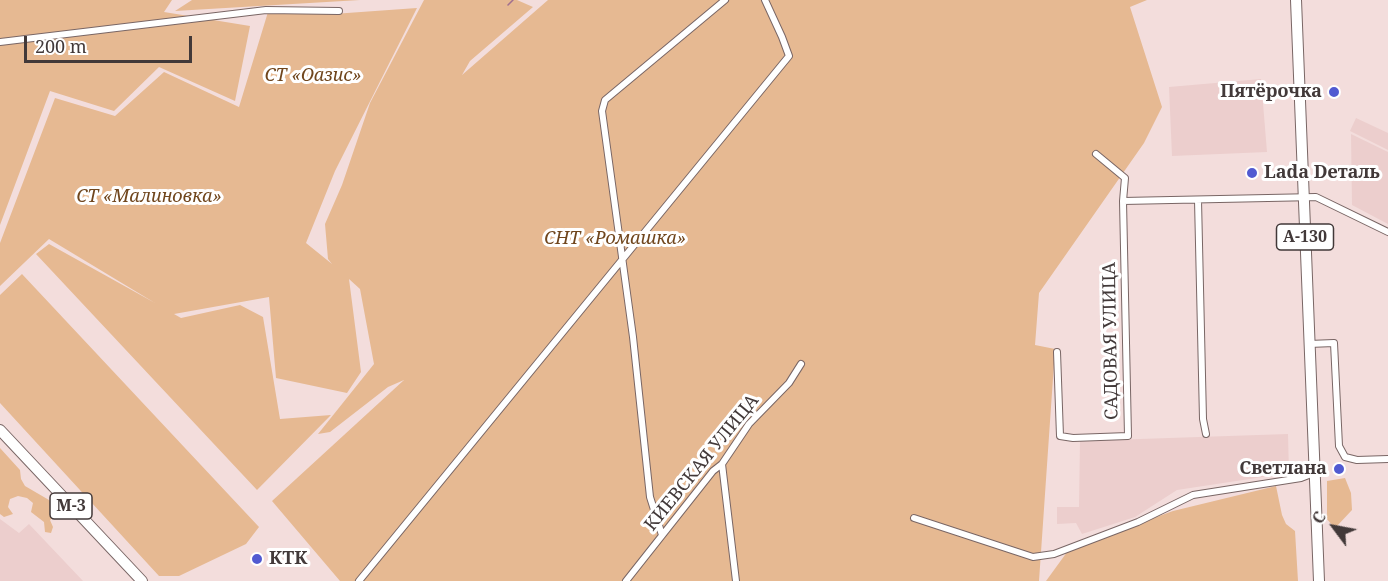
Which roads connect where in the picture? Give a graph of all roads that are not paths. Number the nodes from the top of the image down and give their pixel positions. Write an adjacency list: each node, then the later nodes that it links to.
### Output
1 (725, 0): 11 (street)
2 (765, 0): 11 (street)
3 (1296, 0): 7 (highway, А-130)
4 (339, 11): 5 (street)
5 (0, 42)
6 (1096, 154): 9 (street)
7 (1304, 197): 8 (street); 10 (street); 12 (highway, А-130)
8 (1198, 200): 9 (street); 16 (street)
9 (1123, 201): 13 (street, САДОВАЯ УЛИЦА)
10 (1388, 232)
11 (621, 259): 21 (street); 23 (street)
12 (1309, 344): 17 (street); 19 (highway, А-130)
13 (1057, 352)
14 (801, 364): 18 (street, КИЕВСКАЯ УЛИЦА)
15 (0, 430): 22 (highway, М-3)
16 (1206, 434)
17 (1388, 459)
18 (722, 464): 21 (street, КИЕВСКАЯ УЛИЦА); 25 (street)
19 (1314, 473): 20 (street); 26 (highway, А-130)
20 (914, 518)
21 (662, 535): 24 (street, КИЕВСКАЯ УЛИЦА)
22 (142, 581)
23 (359, 581)
24 (626, 581)
25 (736, 581)
26 (1319, 581)

